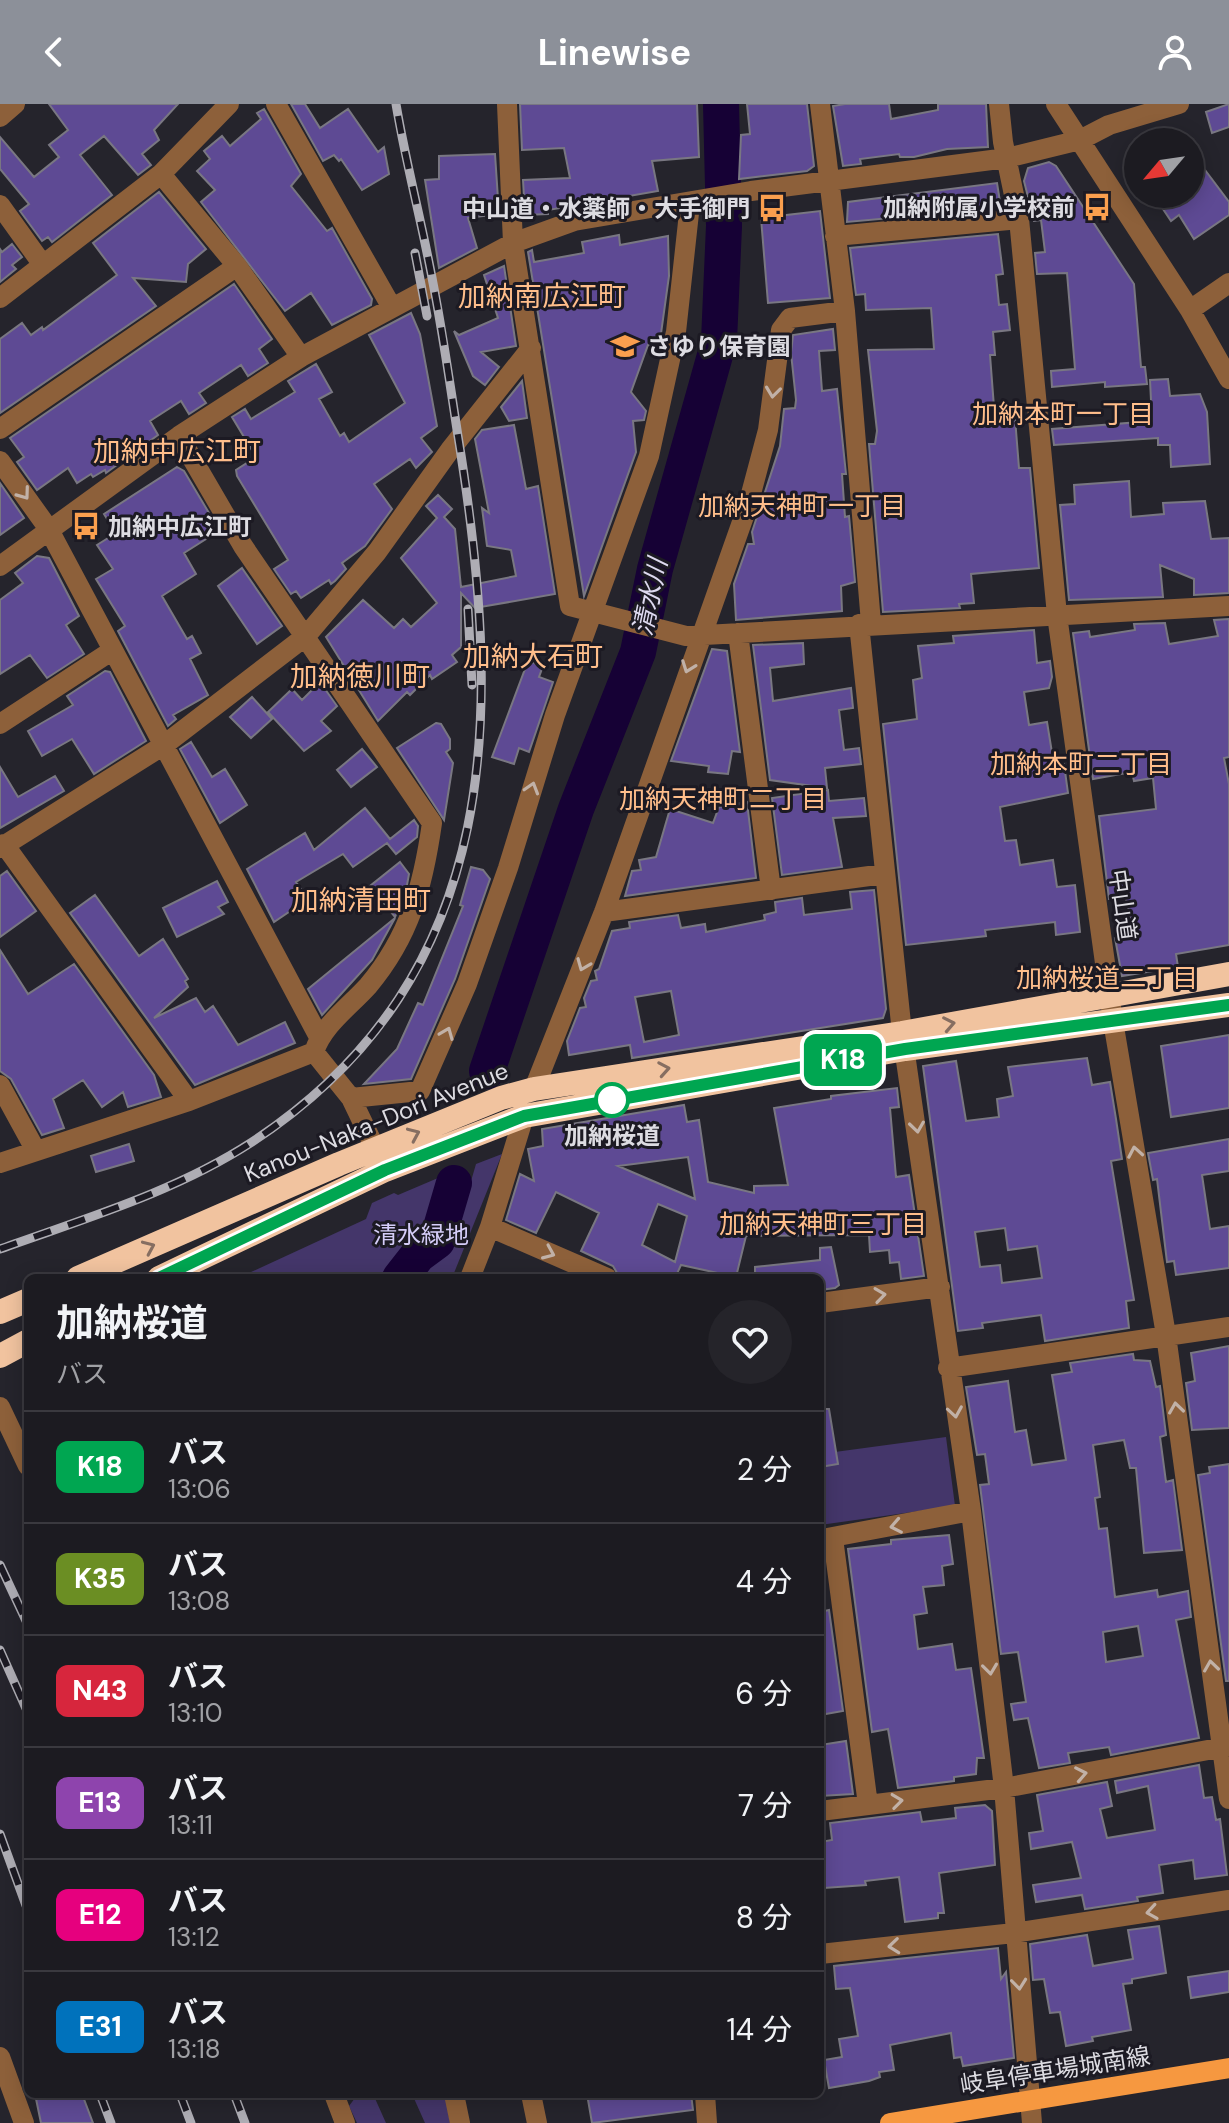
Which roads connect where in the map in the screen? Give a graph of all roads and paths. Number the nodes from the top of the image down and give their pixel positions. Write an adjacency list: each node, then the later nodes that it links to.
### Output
1 (15, 104): 9 (street)
2 (229, 104): 12 (street)
3 (276, 104): 23 (street)
4 (507, 104): 18 (street)
5 (820, 104): 13 (street)
6 (999, 104): 11 (street, 中山道)
7 (1056, 104): 10 (street)
8 (1179, 104): 10 (street)
9 (0, 117)
10 (1080, 140): 11 (street); 24 (street)
11 (1007, 158): 13 (street); 16 (street, 中山道)
12 (161, 174): 19 (street); 20 (street)
13 (829, 184): 14 (street); 17 (street)
14 (698, 202): 18 (street); 35 (street)
15 (0, 205): 19 (street)
16 (1019, 219): 17 (street); 36 (street, 中山道)
17 (835, 236): 25 (street)
18 (513, 243): 23 (street); 26 (street)
19 (43, 265): 22 (street)
20 (237, 266): 27 (street); 29 (street)
21 (1229, 283): 24 (street)
22 (0, 298)
23 (391, 306): 27 (street)
24 (1190, 310): 28 (street)
25 (845, 311): 37 (street); 39 (street, one-way to 39)
26 (531, 348): 35 (street); 40 (street)
27 (301, 357): 30 (street)
28 (1229, 379)
29 (0, 429)
30 (179, 436): 32 (street); 40 (street)
31 (0, 461): 32 (street, one-way to 32)
32 (48, 528): 33 (street); 41 (street)
33 (0, 566)
34 (1229, 606): 36 (street)
35 (591, 613): 39 (street); 56 (street, one-way to 35)
36 (1057, 615): 37 (street); 49 (street, 中山道)
37 (865, 623): 38 (street); 45 (street)
38 (738, 633): 39 (street); 46 (street)
39 (700, 634): 47 (street, one-way to 47)
40 (306, 636): 43 (street); 53 (street)
41 (113, 650): 42 (street); 43 (street)
42 (0, 724)
43 (164, 745): 44 (street); 53 (street)
44 (2, 846): 57 (street)
45 (884, 874): 46 (street); 52 (street)
46 (771, 890): 47 (street)
47 (604, 912): 55 (street, one-way to 55)
48 (1229, 974): 49 (highway, Kanou-Naka-Dori Avenue)
49 (1109, 994): 51 (street, 中山道); 52 (highway, Kanou-Naka-Dori Avenue, one-way to 49)
50 (1229, 1005): 51 (highway, Kanou-Naka-Dori Avenue)
51 (1113, 1021): 52 (highway, Kanou-Naka-Dori Avenue); 72 (street, 中山道, one-way to 51)
52 (904, 1041): 55 (highway, Kanou-Naka-Dori Avenue, one-way to 52); 58 (highway, Kanou-Naka-Dori Avenue); 67 (street, one-way to 67)
53 (317, 1044): 56 (street); 57 (street)
54 (0, 1085): 60 (street)
55 (534, 1089): 59 (highway, Kanou-Naka-Dori Avenue, one-way to 55)
56 (351, 1098): 59 (street)
57 (189, 1101): 60 (street)
58 (524, 1116): 62 (street); 64 (highway, Kanou-Naka-Dori Avenue)
59 (376, 1150): 63 (highway, Kanou-Naka-Dori Avenue, one-way to 59)
60 (36, 1151): 61 (street)
61 (0, 1163)
62 (490, 1227): 65 (street); 66 (street, one-way to 66)
63 (87, 1274)
64 (167, 1274)
65 (472, 1274)
66 (598, 1274)
67 (940, 1287): 69 (street, one-way to 67); 75 (street)
68 (24, 1302): 70 (highway)
69 (824, 1302)
70 (0, 1312)
71 (1229, 1327): 72 (street)
72 (1166, 1335): 75 (street); 80 (street, 中山道, one-way to 72)
73 (24, 1343): 74 (highway)
74 (0, 1356)
75 (948, 1368): 78 (street, one-way to 78)
76 (0, 1407): 77 (street)
77 (24, 1458)
78 (971, 1511): 79 (street, one-way to 79); 81 (street, one-way to 81)
79 (827, 1539): 83 (street)
80 (1226, 1747): 81 (street, one-way to 80); 82 (street, 中山道)
81 (1004, 1788): 83 (street, one-way to 81); 86 (street)
82 (1229, 1799)
83 (868, 1805): 84 (street)
84 (824, 1810)
85 (1229, 1900): 86 (street, one-way to 86)
86 (1014, 1933): 87 (street, one-way to 87); 94 (street, one-way to 94)
87 (824, 1954)
88 (0, 2057): 95 (street)
89 (1229, 2068): 94 (main road, 岐阜停車場城南線)
90 (336, 2098): 96 (street)
91 (455, 2098): 97 (street)
92 (532, 2098): 98 (street)
93 (705, 2098): 99 (street)
94 (1029, 2101): 100 (main road, 岐阜停車場城南線); 101 (street)
95 (24, 2123)
96 (345, 2123)
97 (460, 2123)
98 (537, 2123)
99 (707, 2123)
100 (890, 2123)
101 (1032, 2123)

